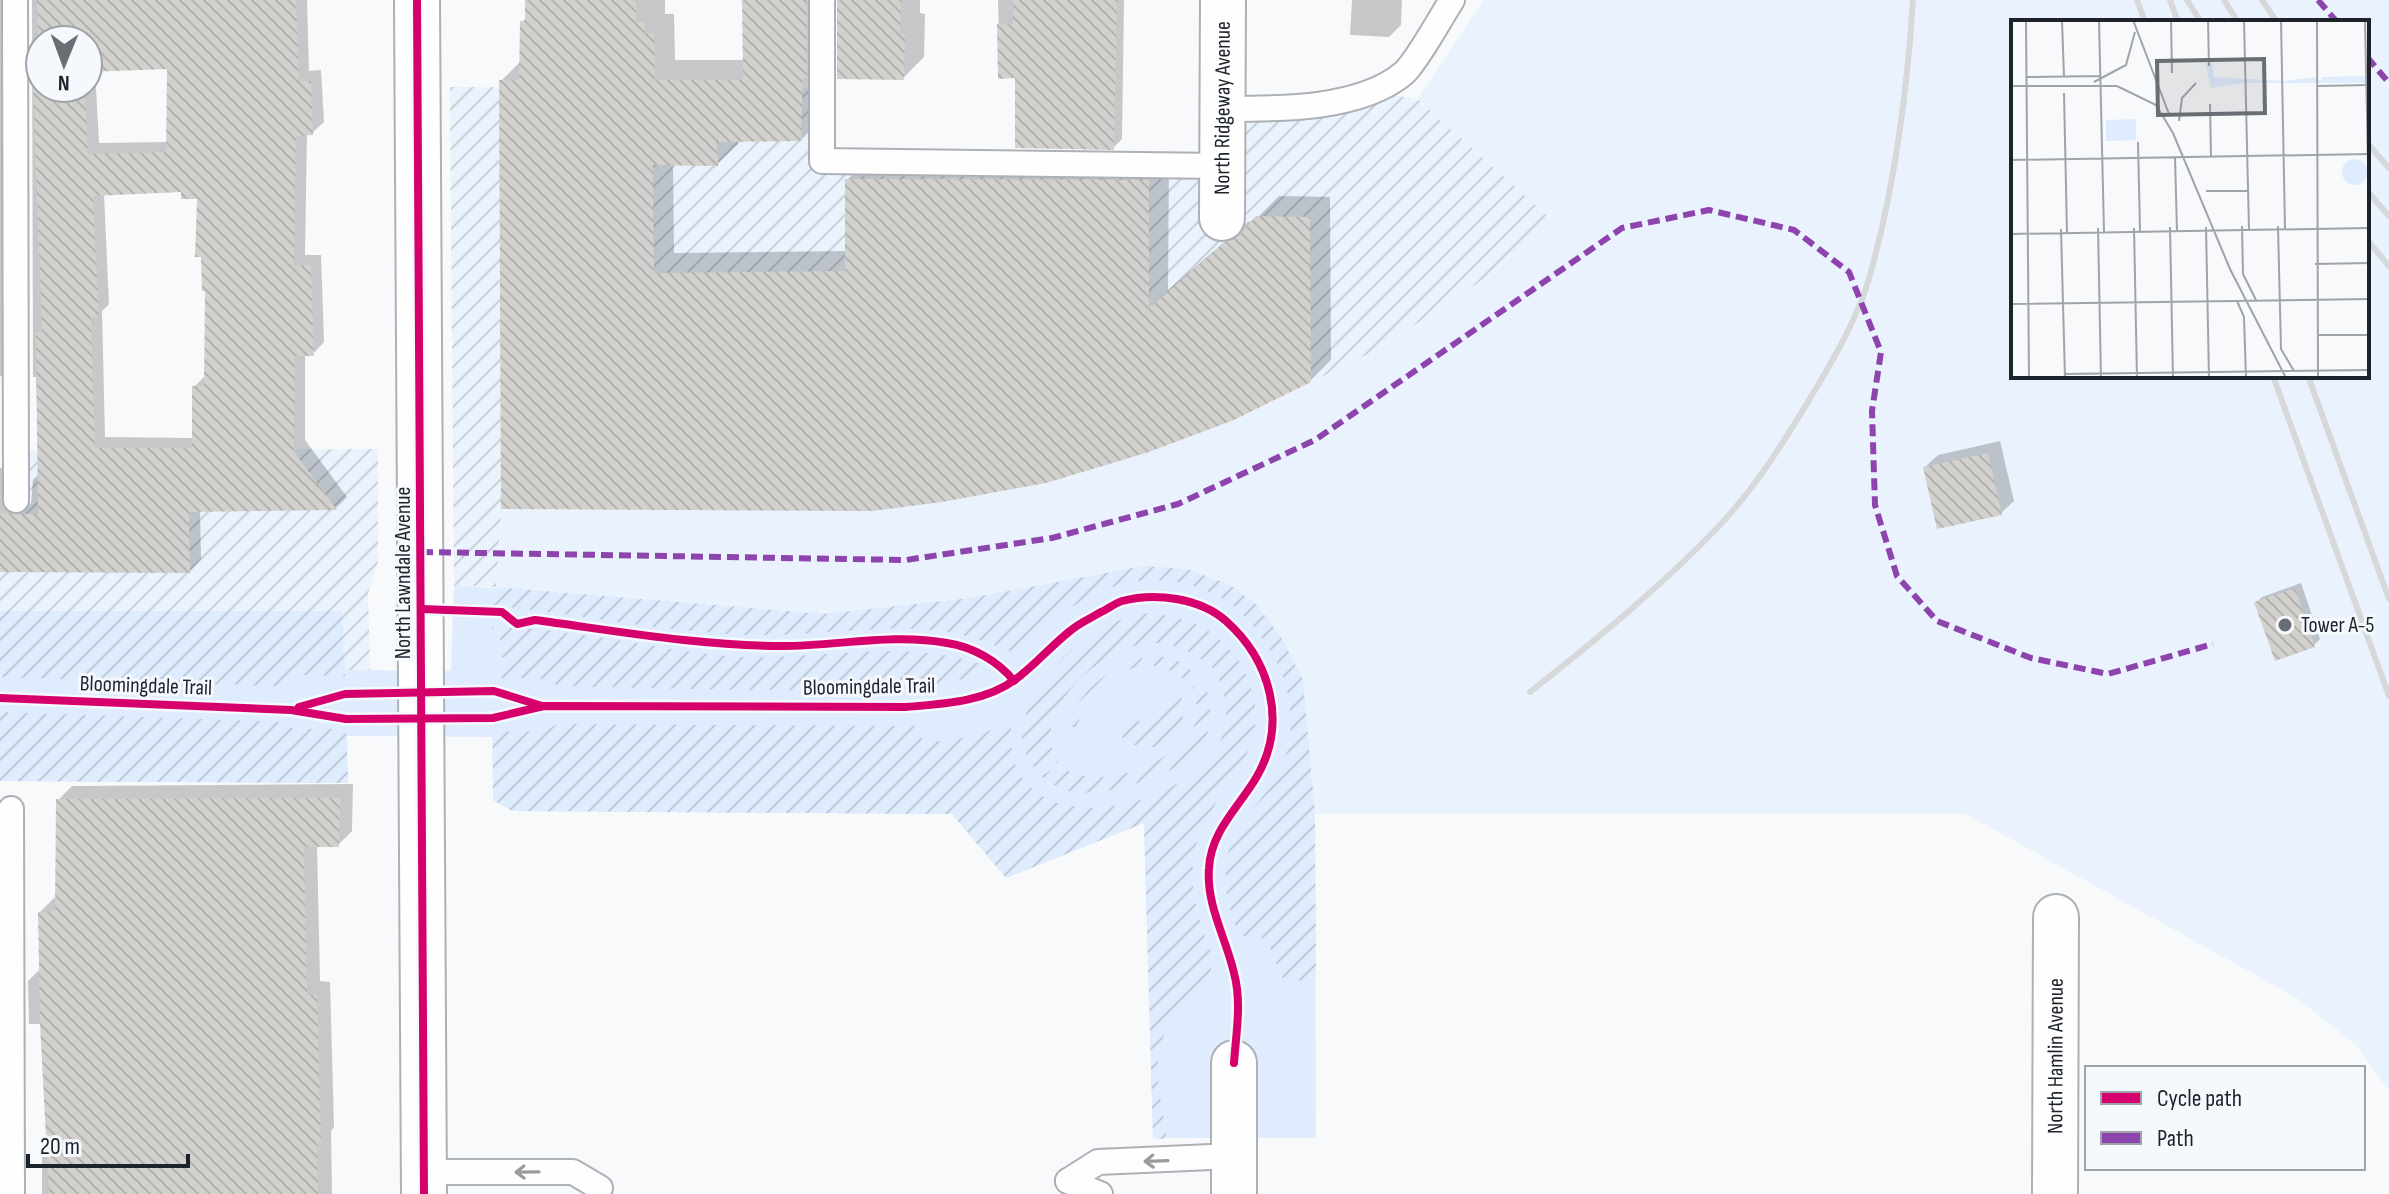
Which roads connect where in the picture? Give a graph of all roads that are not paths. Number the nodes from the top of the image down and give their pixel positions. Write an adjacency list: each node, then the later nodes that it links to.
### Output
1 (15, 0): 9 (lane)
2 (417, 0): 14 (street, North Lawndale Avenue)
3 (822, 0): 7 (lane)
4 (1223, 0): 6 (street, North Ridgeway Avenue)
5 (1452, 0): 6 (lane)
6 (1223, 109): 7 (street, North Ridgeway Avenue)
7 (1222, 166): 8 (street, North Ridgeway Avenue)
8 (1222, 218)
9 (16, 500)
10 (11, 809): 15 (lane)
11 (2056, 917): 18 (street, North Hamlin Avenue)
12 (1234, 1063): 13 (street)
13 (1234, 1175): 17 (lane, one-way to 17)
14 (424, 1183): 16 (lane, one-way to 14)
15 (12, 1194)
16 (588, 1194)
17 (1100, 1194)
18 (2055, 1194)

